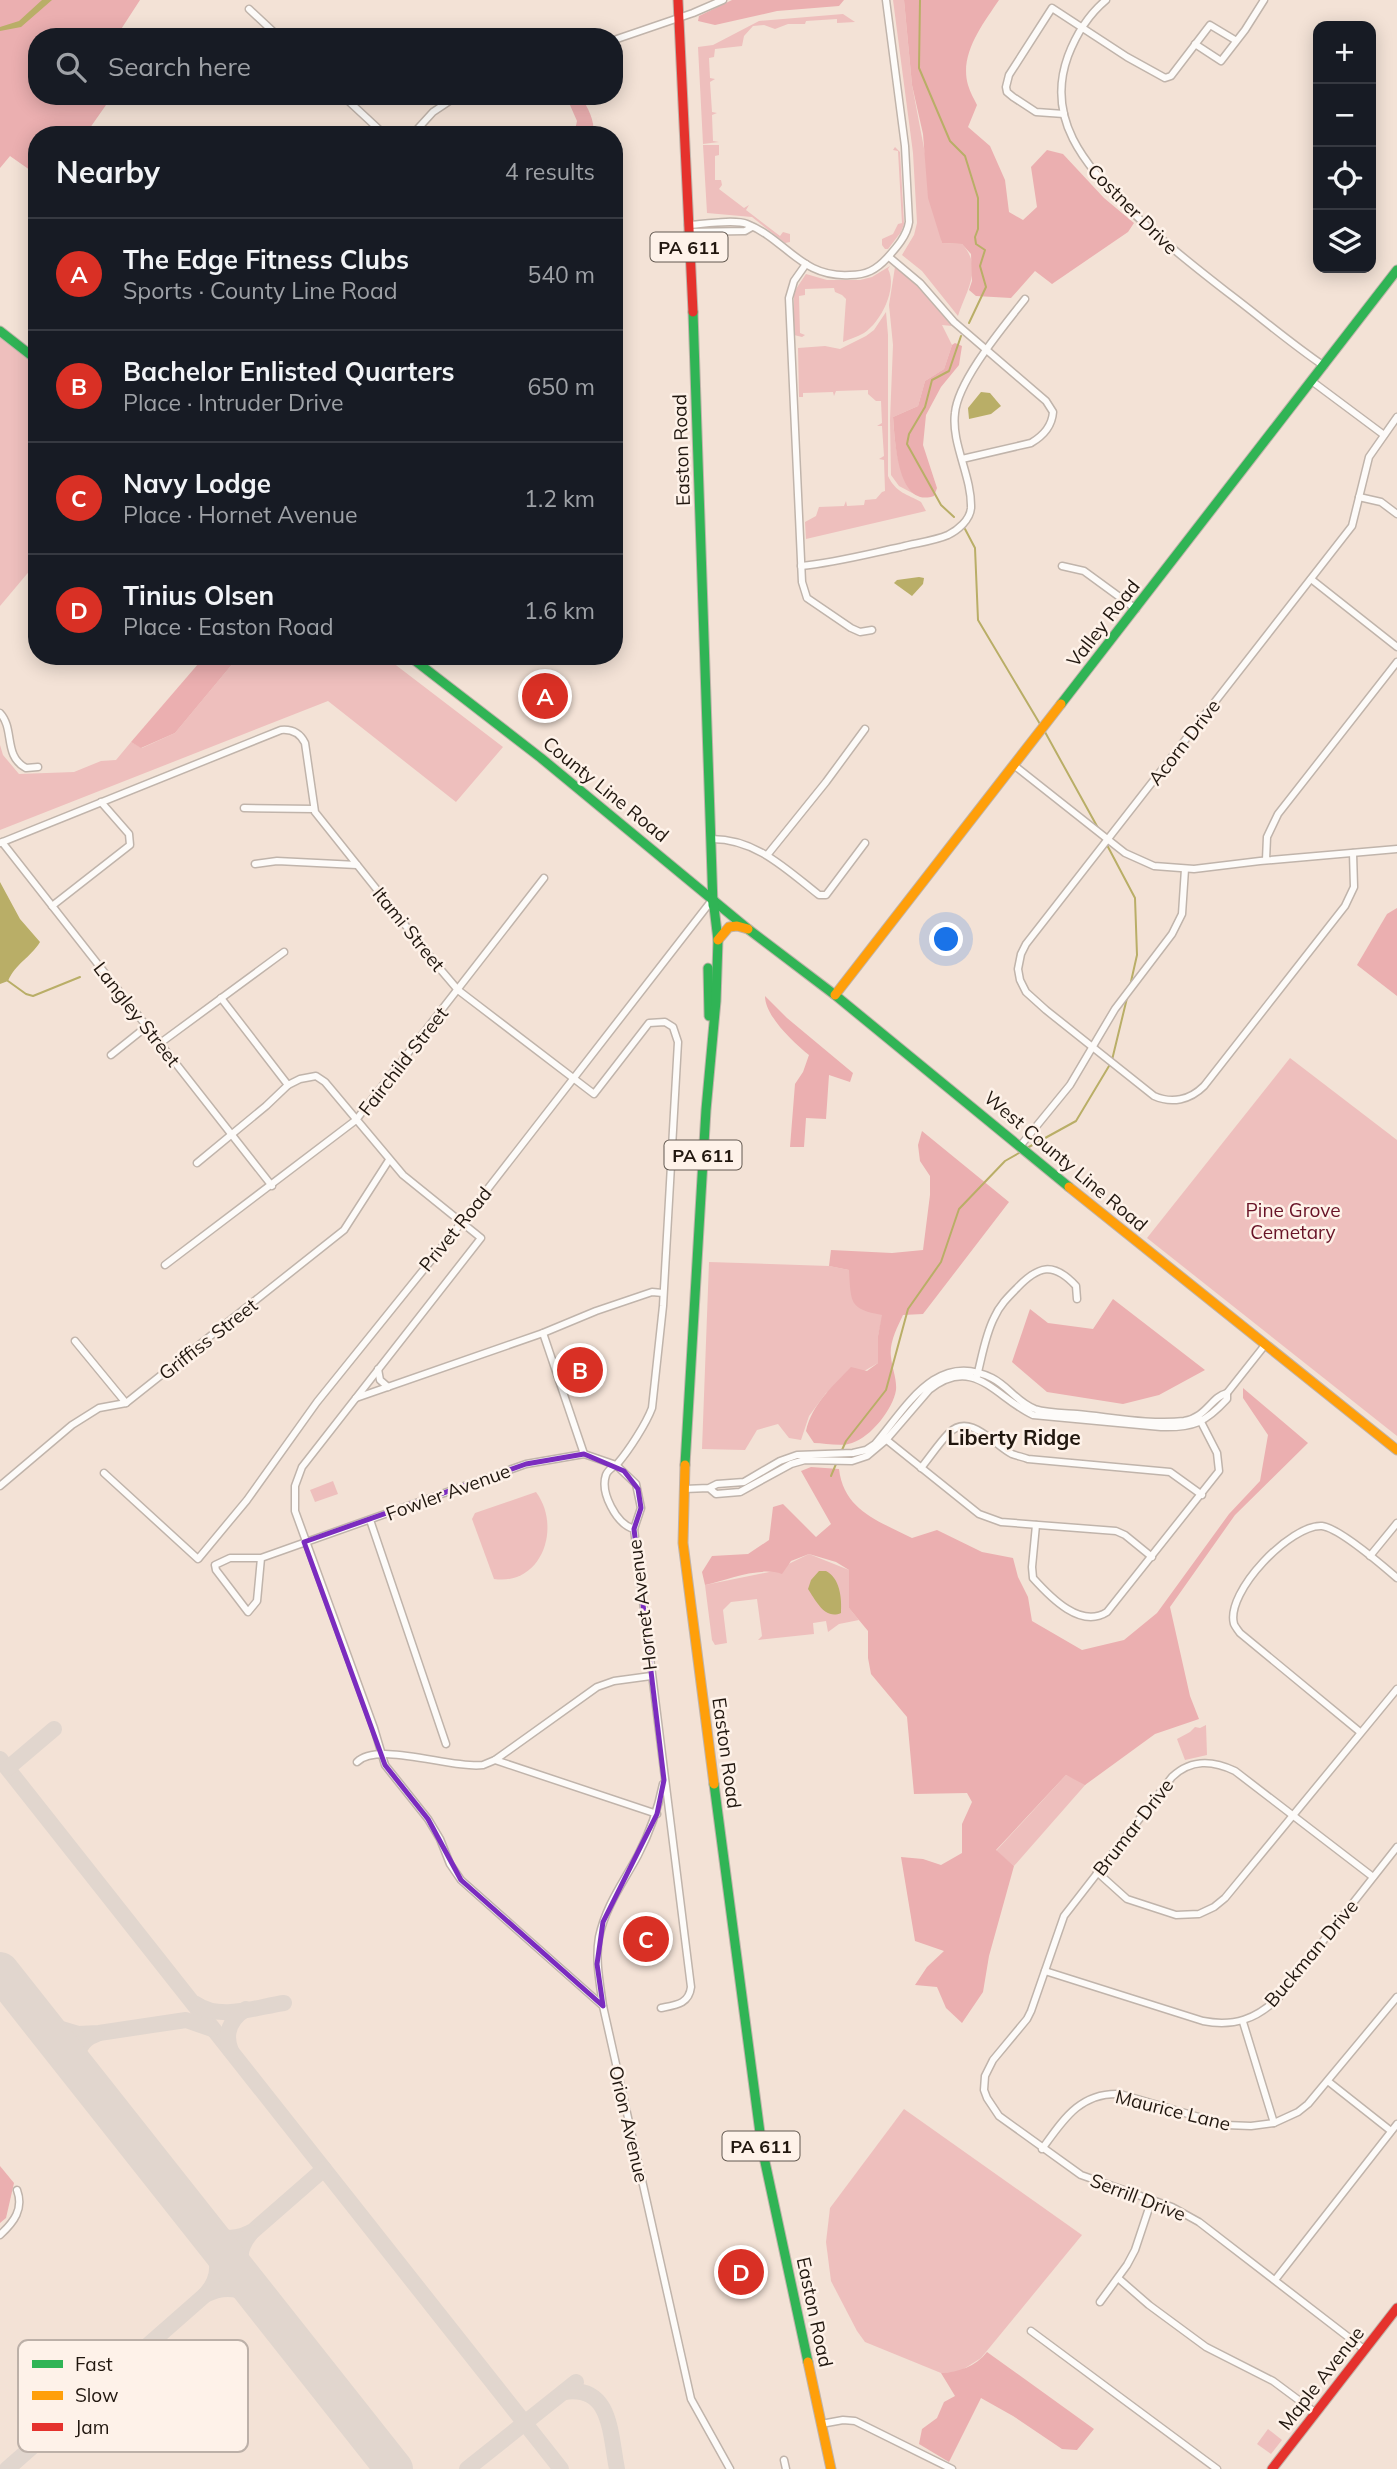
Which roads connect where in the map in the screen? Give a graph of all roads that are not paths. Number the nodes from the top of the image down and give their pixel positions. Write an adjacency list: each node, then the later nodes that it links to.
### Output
1 (678, 0): 7 (main road, Easton Road / PA 611)
2 (723, 0): 7 (street)
3 (886, 0): 19 (street)
4 (1106, 0): 9 (street, Costner Drive)
5 (1264, 0): 11 (street)
6 (249, 9): 8 (street)
7 (679, 18): 10 (street); 18 (main road, Easton Road / PA 611)
8 (269, 28)
9 (1081, 28): 12 (street); 15 (street, Costner Drive); 15 (street)
10 (623, 37)
11 (1236, 40): 12 (street); 12 (street)
12 (1195, 44)
13 (353, 105): 16 (street)
14 (444, 105): 17 (street)
15 (1064, 114): 26 (street, Costner Drive)
16 (375, 126)
17 (420, 126)
18 (688, 228): 20 (street); 48 (main road, Easton Road / PA 611)
19 (888, 257): 20 (street); 24 (street)
20 (806, 264): 33 (street)
21 (1397, 270): 26 (main road, Valley Road)
22 (1025, 299): 24 (street)
23 (0, 331): 25 (main road)
24 (986, 349): 30 (street); 30 (street)
25 (28, 353)
26 (1324, 366): 27 (main road, Valley Road)
27 (1313, 382): 29 (street); 36 (main road, Valley Road)
28 (1397, 417): 29 (street, Acorn Drive)
29 (1384, 435): 31 (street, Acorn Drive)
30 (962, 459): 33 (street)
31 (1359, 497): 32 (street); 35 (street, Acorn Drive)
32 (1397, 514)
33 (800, 566): 37 (street)
34 (1062, 566): 36 (street)
35 (1311, 579): 38 (street); 49 (street, Acorn Drive)
36 (1136, 609): 43 (main road, Valley Road)
37 (873, 630)
38 (1397, 647)
39 (1397, 662): 55 (street)
40 (421, 665): 60 (main road, County Line Road)
41 (0, 713): 44 (street)
42 (865, 729): 54 (street)
43 (1015, 766): 49 (street); 66 (main road, Valley Road)
44 (38, 767)
45 (102, 802): 47 (street, Itami Street); 50 (street); 61 (street)
46 (244, 808): 47 (street)
47 (314, 809): 57 (street, Itami Street)
48 (712, 839): 54 (street); 60 (main road, Easton Road / PA 611)
49 (1107, 840): 58 (street); 72 (street, Acorn Drive)
50 (1, 842): 61 (street, Langley Street)
51 (865, 843): 54 (street)
52 (1397, 849): 53 (street)
53 (1353, 853): 55 (street); 72 (street, Acorn Drive)
54 (768, 854)
55 (1266, 860): 58 (street)
56 (255, 864): 57 (street)
57 (357, 865): 65 (street, Itami Street)
58 (1185, 869): 72 (street)
59 (544, 878): 65 (street, Fairchild Street)
60 (713, 899): 62 (main road, West County Line Road); 63 (main road, Easton Road / PA 611); 70 (main road, Easton Road / PA 611); 74 (street, Privet Road)
61 (52, 906): 69 (street, Langley Street)
62 (748, 929): 63 (main road); 66 (main road, West County Line Road)
63 (718, 940): 70 (main road, Easton Road / PA 611)
64 (284, 952): 67 (street)
65 (458, 990): 74 (street, Itami Street); 76 (street, Fairchild Street)
66 (835, 995): 78 (main road, West County Line Road)
67 (221, 998): 71 (street); 75 (street)
68 (647, 1026): 74 (street, Itami Street); 84 (street, Hornet Avenue)
69 (146, 1027): 71 (street, Langley Street); 73 (street)
70 (712, 1034): 105 (main road, Easton Road / PA 611)
71 (159, 1044): 77 (street, Langley Street)
72 (1094, 1046): 78 (street)
73 (111, 1055)
74 (573, 1080): 82 (street, Privet Road)
75 (288, 1085): 76 (street); 77 (street)
76 (356, 1120): 79 (street); 81 (street, Fairchild Street)
77 (232, 1134): 80 (street); 81 (street, Langley Street)
78 (1021, 1146): 88 (main road, West County Line Road)
79 (389, 1160): 82 (street); 93 (street, Griffiss Street)
80 (197, 1163)
81 (272, 1186): 83 (street, Fairchild Street)
82 (462, 1222): 89 (street); 102 (street, Privet Road)
83 (165, 1265)
84 (663, 1293): 86 (street); 99 (street, Hornet Avenue)
85 (1077, 1299): 90 (street)
86 (543, 1333): 91 (street); 97 (street)
87 (75, 1341): 93 (street)
88 (1265, 1345): 94 (street); 96 (main road, West County Line Road)
89 (378, 1369): 91 (street); 92 (street)
90 (977, 1375): 94 (street); 95 (street)
91 (388, 1387): 92 (street)
92 (354, 1399): 111 (street)
93 (126, 1403): 103 (street, Griffiss Street)
94 (1199, 1419): 106 (street)
95 (884, 1438): 98 (street); 100 (street); 101 (street)
96 (1397, 1450)
97 (584, 1454): 99 (street, Fowler Avenue); 107 (street, Fowler Avenue)
98 (775, 1464): 101 (street); 104 (street)
99 (617, 1465): 110 (street); 110 (street, Hornet Avenue)
100 (921, 1468): 106 (street); 109 (street)
101 (779, 1471): 104 (street)
102 (104, 1473)
103 (0, 1486)
104 (709, 1488): 105 (street)
105 (684, 1489): 150 (main road, Easton Road / PA 611)
106 (1202, 1495): 112 (street)
107 (370, 1520): 111 (street, Fowler Avenue); 119 (street)
108 (1397, 1523): 113 (street)
109 (1036, 1525): 112 (street); 112 (street)
110 (634, 1529): 116 (street, Hornet Avenue)
111 (304, 1542): 114 (street, Fowler Avenue); 120 (street)
112 (1152, 1556)
113 (1370, 1556): 115 (street); 118 (street)
114 (261, 1558): 114 (street, Fowler Avenue)
115 (1397, 1578)
116 (651, 1676): 121 (street); 123 (street, Hornet Avenue)
117 (1397, 1689): 118 (street)
118 (1360, 1732): 125 (street)
119 (446, 1744)
120 (381, 1754): 121 (street); 122 (street); 131 (street)
121 (495, 1760): 124 (street)
122 (357, 1762)
123 (664, 1780): 124 (street, Orion Avenue); 132 (street, Hornet Avenue)
124 (657, 1814): 131 (street, Orion Avenue)
125 (1294, 1815): 127 (street); 127 (street, Brumar Drive); 128 (street, Brumar Drive)
126 (1397, 1847): 128 (street, Buckman Drive)
127 (1097, 1872): 129 (street, Brumar Drive)
128 (1373, 1877): 133 (street, Buckman Drive)
129 (1045, 1971): 133 (street); 135 (street, Brumar Drive)
130 (1397, 1997): 134 (street, Maurice Lane)
131 (603, 2006): 152 (street, Orion Avenue)
132 (661, 2008)
133 (1243, 2022): 136 (street)
134 (1329, 2082): 136 (street, Maurice Lane); 138 (street)
135 (984, 2090): 139 (street, Serrill Drive)
136 (1274, 2123): 139 (street, Maurice Lane)
137 (1397, 2124): 138 (street)
138 (1391, 2131): 144 (street)
139 (1042, 2149): 141 (street, Serrill Drive)
140 (17, 2190): 142 (street)
141 (1152, 2199): 143 (street); 144 (street, Serrill Drive)
142 (0, 2235)
143 (1118, 2278): 145 (street); 149 (street)
144 (1275, 2280): 148 (street, Serrill Drive)
145 (1100, 2302)
146 (1397, 2308): 148 (main road, Maple Avenue)
147 (1031, 2331): 156 (street)
148 (1365, 2350): 149 (main road, Maple Avenue)
149 (1315, 2413): 157 (main road, Maple Avenue)
150 (821, 2424): 154 (main road, Easton Road / PA 611); 155 (street)
151 (784, 2460): 153 (street)
152 (730, 2469)
153 (786, 2469)
154 (831, 2469)
155 (952, 2469)
156 (1217, 2469)
157 (1272, 2469)

